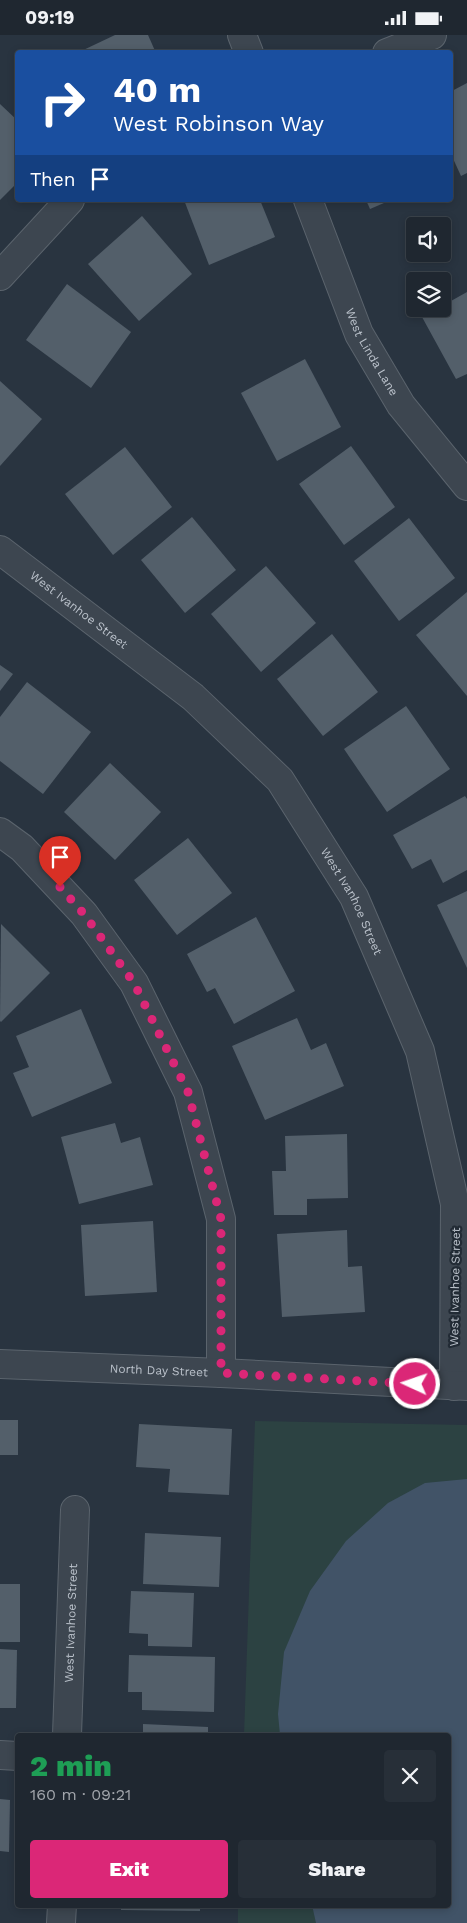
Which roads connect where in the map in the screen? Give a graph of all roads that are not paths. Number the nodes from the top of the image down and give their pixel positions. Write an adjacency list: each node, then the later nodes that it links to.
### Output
1 (242, 35): 3 (street)
2 (432, 35): 4 (street)
3 (248, 50)
4 (394, 50)
5 (68, 202): 7 (street)
6 (309, 202): 8 (street, West Linda Lane)
7 (0, 276)
8 (467, 486)
9 (0, 550): 13 (street, West Ivanhoe Street)
10 (0, 832): 12 (street)
11 (0, 1365): 12 (street, North Day Street)
12 (221, 1373): 13 (street, North Day Street)
13 (460, 1386)
14 (75, 1510): 15 (street, West Ivanhoe Street)
15 (67, 1733)
16 (0, 1755): 17 (street)
17 (15, 1756)
18 (62, 1908): 19 (street)
19 (61, 1923)

